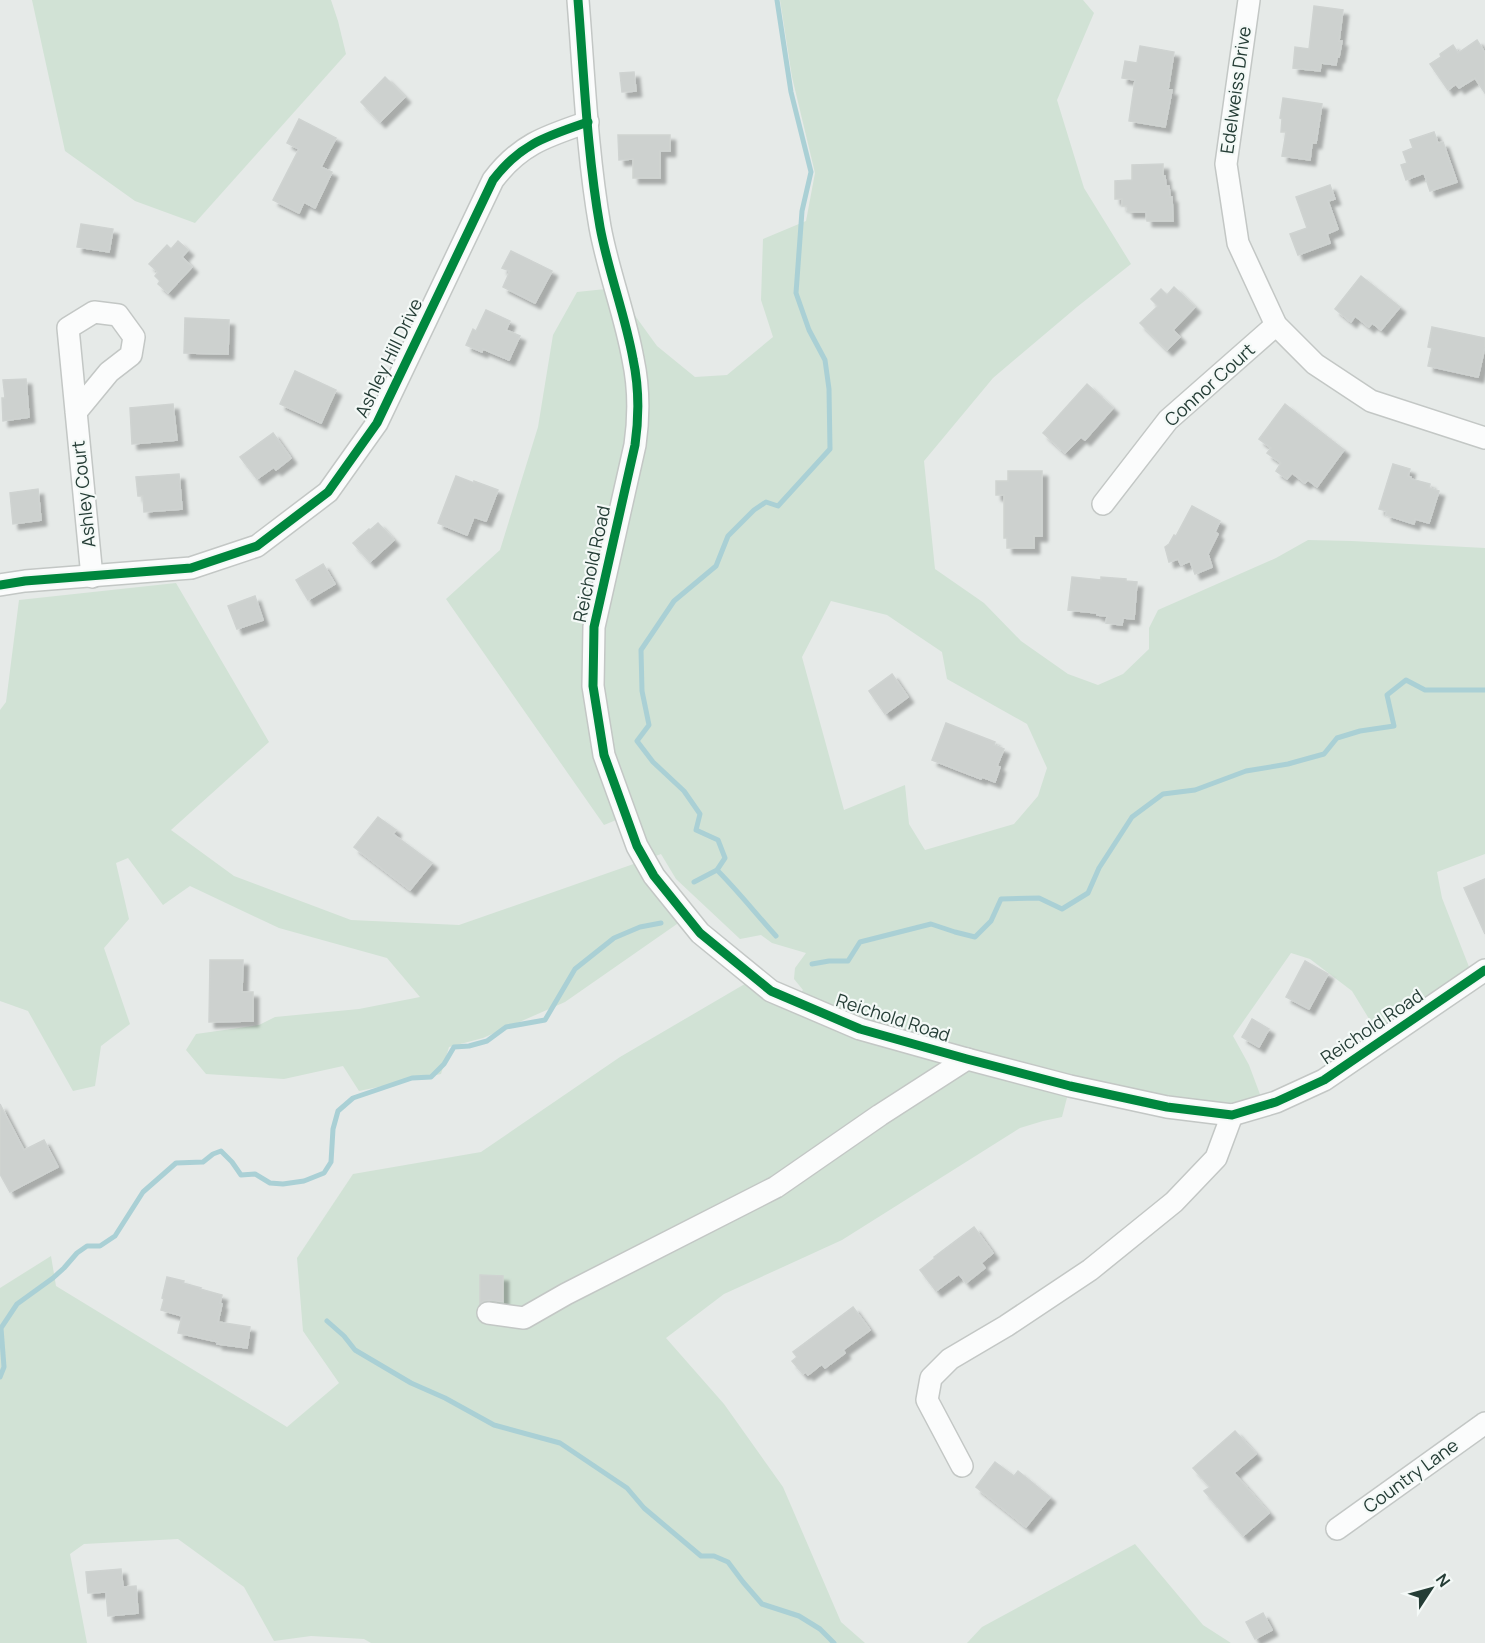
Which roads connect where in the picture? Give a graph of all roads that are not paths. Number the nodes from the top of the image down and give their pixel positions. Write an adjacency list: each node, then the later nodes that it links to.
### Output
1 (578, 0): 3 (street, Reichold Road)
2 (1249, 0): 4 (street, Edelweiss Drive)
3 (588, 122): 8 (street, Ashley Hill Drive); 11 (street, Reichold Road)
4 (1276, 326): 6 (street, Edelweiss Drive); 7 (street, Connor Court)
5 (76, 412): 8 (street, Ashley Court)
6 (1485, 438)
7 (1103, 504)
8 (92, 577): 9 (street, Ashley Hill Drive)
9 (0, 585)
10 (1485, 970): 12 (street, Reichold Road)
11 (967, 1059): 12 (street, Reichold Road); 13 (street)
12 (1232, 1115): 15 (street)
13 (488, 1313)
14 (1485, 1423): 16 (street, Country Lane)
15 (962, 1466)
16 (1337, 1529)

